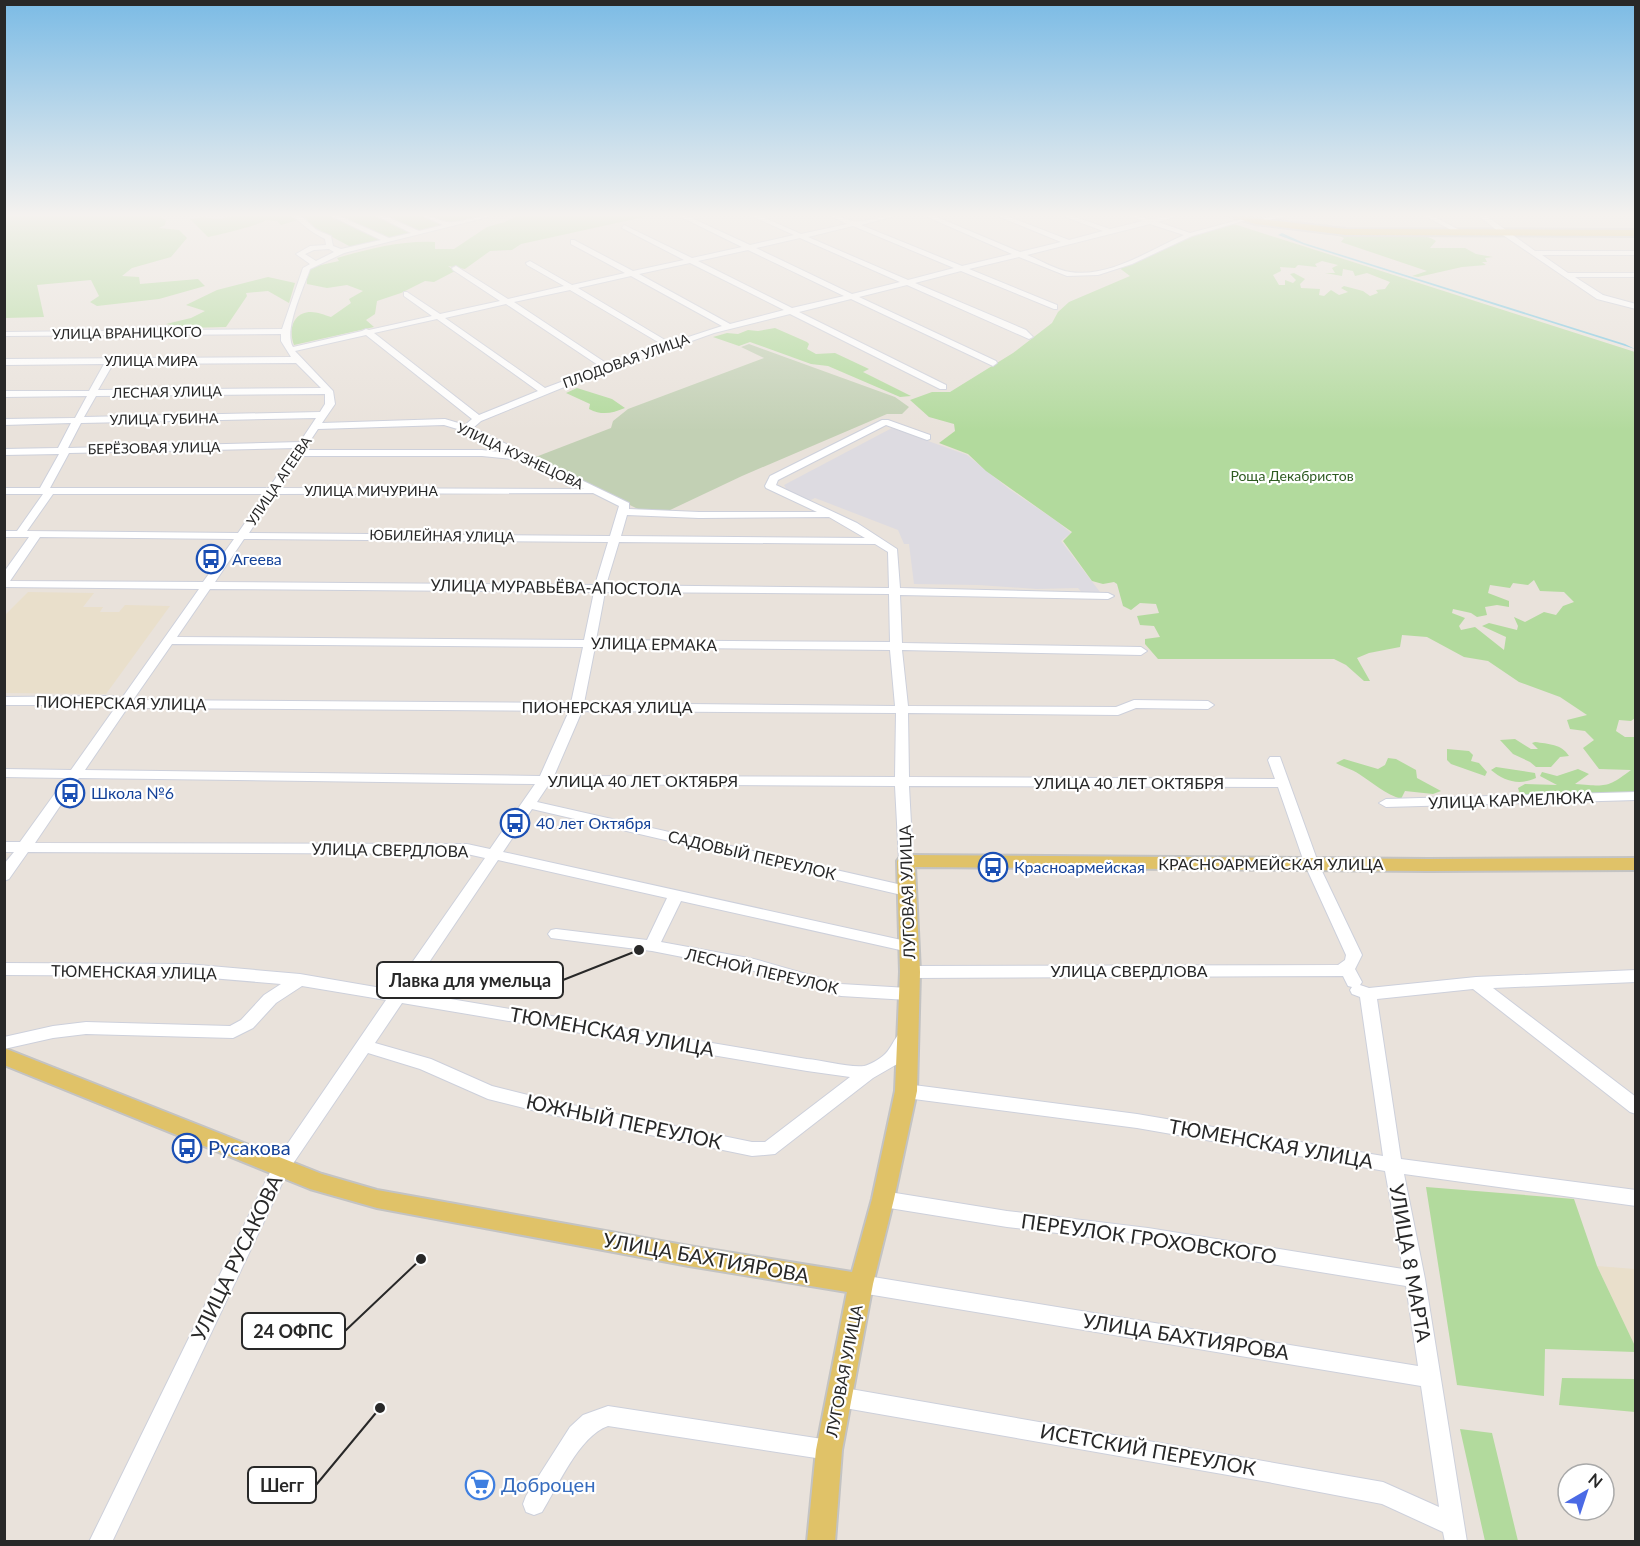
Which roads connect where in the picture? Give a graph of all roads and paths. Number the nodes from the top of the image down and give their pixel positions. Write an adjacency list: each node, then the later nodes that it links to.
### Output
1 (299, 287): 21 (street)
2 (486, 287): 13 (street)
3 (570, 287): 13 (street); 25 (street)
4 (657, 287): 20 (street)
5 (745, 287): 18 (street)
6 (830, 287): 12 (street)
7 (882, 287): 12 (street, ПЛОДОВАЯ УЛИЦА)
8 (919, 287): 24 (street)
9 (1006, 287): 16 (street)
10 (1586, 287): 14 (street)
11 (406, 294): 19 (street)
12 (848, 296): 18 (street, ПЛОДОВАЯ УЛИЦА); 30 (street)
13 (507, 301): 19 (street); 31 (street)
14 (1608, 301): 15 (street); 17 (street)
15 (1635, 301)
16 (1054, 307)
17 (1635, 308)
18 (789, 310): 20 (street, ПЛОДОВАЯ УЛИЦА); 32 (street)
19 (438, 316): 22 (street); 34 (street)
20 (728, 326): 25 (street, ПЛОДОВАЯ УЛИЦА)
21 (285, 331): 23 (street, УЛИЦА ВРАНИЦКОГО); 26 (street)
22 (366, 331): 26 (street); 38 (street, УЛИЦА КУЗНЕЦОВА)
23 (4, 334)
24 (1029, 337)
25 (668, 345): 31 (street, ПЛОДОВАЯ УЛИЦА)
26 (289, 350): 27 (street)
27 (297, 360): 28 (street, УЛИЦА МИРА); 33 (street)
28 (110, 361): 29 (street, УЛИЦА МИРА); 35 (street)
29 (4, 362)
30 (993, 363)
31 (608, 368): 34 (street, ПЛОДОВАЯ УЛИЦА)
32 (943, 387)
33 (329, 391): 35 (street, ЛЕСНАЯ УЛИЦА); 37 (street, УЛИЦА АГЕЕВА)
34 (544, 392): 38 (street, ПЛОДОВАЯ УЛИЦА)
35 (92, 393): 36 (street, ЛЕСНАЯ УЛИЦА); 39 (street)
36 (4, 394)
37 (324, 415): 39 (street, УЛИЦА ГУБИНА); 41 (street, УЛИЦА АГЕЕВА)
38 (478, 419): 42 (street, ПЛОДОВАЯ УЛИЦА)
39 (77, 421): 40 (street, УЛИЦА ГУБИНА); 45 (street)
40 (4, 422)
41 (316, 426): 42 (street, УЛИЦА КУЗНЕЦОВА); 44 (street, УЛИЦА АГЕЕВА)
42 (467, 429): 47 (street, УЛИЦА КУЗНЕЦОВА)
43 (927, 437): 53 (street)
44 (301, 449): 45 (street, БЕРЁЗОВАЯ УЛИЦА); 47 (street, БЕРЁЗОВАЯ УЛИЦА); 50 (street, УЛИЦА АГЕЕВА)
45 (64, 451): 46 (street, БЕРЁЗОВАЯ УЛИЦА); 49 (street)
46 (4, 452)
47 (522, 456): 51 (street, УЛИЦА КУЗНЕЦОВА)
48 (4, 491): 49 (street, УЛИЦА МИЧУРИНА)
49 (47, 491): 50 (street, УЛИЦА МИЧУРИНА); 55 (street)
50 (271, 491): 51 (street, УЛИЦА МИЧУРИНА); 57 (street, УЛИЦА АГЕЕВА)
51 (594, 492): 52 (street)
52 (624, 512): 53 (street); 58 (street, УЛИЦА РУСАКОВА)
53 (830, 515): 59 (street)
54 (4, 534): 55 (street, ЮБИЛЕЙНАЯ УЛИЦА)
55 (20, 534): 56 (street, ЮБИЛЕЙНАЯ УЛИЦА)
56 (37, 534): 57 (street, ЮБИЛЕЙНАЯ УЛИЦА); 60 (street)
57 (242, 535): 58 (street, ЮБИЛЕЙНАЯ УЛИЦА); 61 (street, УЛИЦА АГЕЕВА)
58 (614, 539): 59 (street, ЮБИЛЕЙНАЯ УЛИЦА); 62 (street, УЛИЦА РУСАКОВА)
59 (879, 541): 63 (street, ЛУГОВАЯ УЛИЦА)
60 (4, 582): 61 (street, УЛИЦА МУРАВЬЁВА-АПОСТОЛА)
61 (207, 584): 62 (street, УЛИЦА МУРАВЬЁВА-АПОСТОЛА); 65 (street, УЛИЦА АГЕЕВА)
62 (600, 588): 63 (street, УЛИЦА МУРАВЬЁВА-АПОСТОЛА); 66 (street, УЛИЦА РУСАКОВА)
63 (894, 591): 64 (street, УЛИЦА МУРАВЬЁВА-АПОСТОЛА); 67 (street, ЛУГОВАЯ УЛИЦА)
64 (1108, 596)
65 (168, 640): 66 (street, УЛИЦА ЕРМАКА); 70 (street, УЛИЦА АГЕЕВА)
66 (589, 644): 67 (street, УЛИЦА ЕРМАКА); 72 (street, УЛИЦА РУСАКОВА)
67 (896, 646): 68 (street, УЛИЦА ЕРМАКА); 73 (street, ЛУГОВАЯ УЛИЦА)
68 (1141, 651)
69 (4, 701): 70 (street, ПИОНЕРСКАЯ УЛИЦА)
70 (124, 701): 72 (street, ПИОНЕРСКАЯ УЛИЦА); 76 (street, УЛИЦА АГЕЕВА)
71 (1208, 705): 73 (street, ПИОНЕРСКАЯ УЛИЦА)
72 (577, 707): 73 (street, ПИОНЕРСКАЯ УЛИЦА); 77 (street, УЛИЦА РУСАКОВА)
73 (902, 710): 78 (street, ЛУГОВАЯ УЛИЦА)
74 (1275, 760): 79 (street, УЛИЦА 8 МАРТА)
75 (4, 773): 76 (street, УЛИЦА 40 ЛЕТ ОКТЯБРЯ)
76 (76, 774): 77 (street, УЛИЦА 40 ЛЕТ ОКТЯБРЯ); 84 (street, УЛИЦА АГЕЕВА)
77 (545, 780): 78 (street, УЛИЦА 40 ЛЕТ ОКТЯБРЯ); 82 (street, УЛИЦА РУСАКОВА)
78 (902, 782): 79 (street, УЛИЦА 40 ЛЕТ ОКТЯБРЯ); 86 (street, ЛУГОВАЯ УЛИЦА)
79 (1281, 783): 87 (street, УЛИЦА 8 МАРТА)
80 (1635, 796): 81 (street, УЛИЦА КАРМЕЛЮКА)
81 (1386, 803)
82 (527, 804): 85 (street, УЛИЦА РУСАКОВА); 90 (street, САДОВЫЙ ПЕРЕУЛОК)
83 (4, 848): 84 (street, УЛИЦА СВЕРДЛОВА)
84 (25, 848): 85 (street, УЛИЦА СВЕРДЛОВА); 89 (street, УЛИЦА АГЕЕВА)
85 (495, 854): 91 (street, УЛИЦА СВЕРДЛОВА); 102 (street, УЛИЦА РУСАКОВА)
86 (906, 861): 87 (main road, КРАСНОАРМЕЙСКАЯ УЛИЦА); 90 (main road, ЛУГОВАЯ УЛИЦА)
87 (1312, 864): 88 (main road, КРАСНОАРМЕЙСКАЯ УЛИЦА); 99 (street, УЛИЦА 8 МАРТА)
88 (1635, 864)
89 (4, 876)
90 (906, 891): 94 (main road, ЛУГОВАЯ УЛИЦА)
91 (676, 895): 93 (street); 94 (street, УЛИЦА СВЕРДЛОВА)
92 (556, 933): 93 (street, ЛЕСНОЙ ПЕРЕУЛОК)
93 (652, 946): 101 (street, ЛЕСНОЙ ПЕРЕУЛОК)
94 (909, 947): 96 (main road, ЛУГОВАЯ УЛИЦА)
95 (4, 969): 98 (street, ТЮМЕНСКАЯ УЛИЦА)
96 (910, 972): 99 (street, УЛИЦА СВЕРДЛОВА); 101 (main road, ЛУГОВАЯ УЛИЦА)
97 (1635, 976): 100 (street, УЛИЦА СВЕРДЛОВА)
98 (300, 980): 102 (street, ТЮМЕНСКАЯ УЛИЦА); 104 (street)
99 (1356, 983): 100 (street, УЛИЦА СВЕРДЛОВА); 110 (street, УЛИЦА 8 МАРТА)
100 (1476, 983): 109 (street)
101 (908, 994): 103 (main road, ЛУГОВАЯ УЛИЦА)
102 (398, 996): 105 (street, УЛИЦА РУСАКОВА); 107 (street, ТЮМЕНСКАЯ УЛИЦА)
103 (909, 1034): 107 (street); 108 (main road, ЛУГОВАЯ УЛИЦА)
104 (4, 1043)
105 (364, 1047): 107 (street, ЮЖНЫЙ ПЕРЕУЛОК); 111 (street, УЛИЦА РУСАКОВА)
106 (4, 1056): 111 (main road, УЛИЦА БАХТИЯРОВА)
107 (867, 1073)
108 (906, 1091): 110 (street, ТЮМЕНСКАЯ УЛИЦА); 113 (main road, ЛУГОВАЯ УЛИЦА)
109 (1634, 1104)
110 (1393, 1166): 112 (street, ТЮМЕНСКАЯ УЛИЦА); 114 (street, УЛИЦА 8 МАРТА)
111 (281, 1167): 115 (main road, УЛИЦА БАХТИЯРОВА); 121 (street, УЛИЦА РУСАКОВА)
112 (1635, 1198)
113 (883, 1199): 114 (street, ПЕРЕУЛОК ГРОХОВСКОГО); 115 (main road, ЛУГОВАЯ УЛИЦА)
114 (1415, 1279): 116 (street, УЛИЦА 8 МАРТА)
115 (861, 1284): 116 (street, УЛИЦА БАХТИЯРОВА); 117 (main road, ЛУГОВАЯ УЛИЦА)
116 (1430, 1378): 120 (street, УЛИЦА 8 МАРТА)
117 (839, 1397): 118 (main road, ЛУГОВАЯ УЛИЦА); 120 (street, ИСЕТСКИЙ ПЕРЕУЛОК)
118 (829, 1450): 119 (street); 122 (main road, ЛУГОВАЯ УЛИЦА)
119 (534, 1504)
120 (1454, 1533)
121 (100, 1542)
122 (821, 1542)

